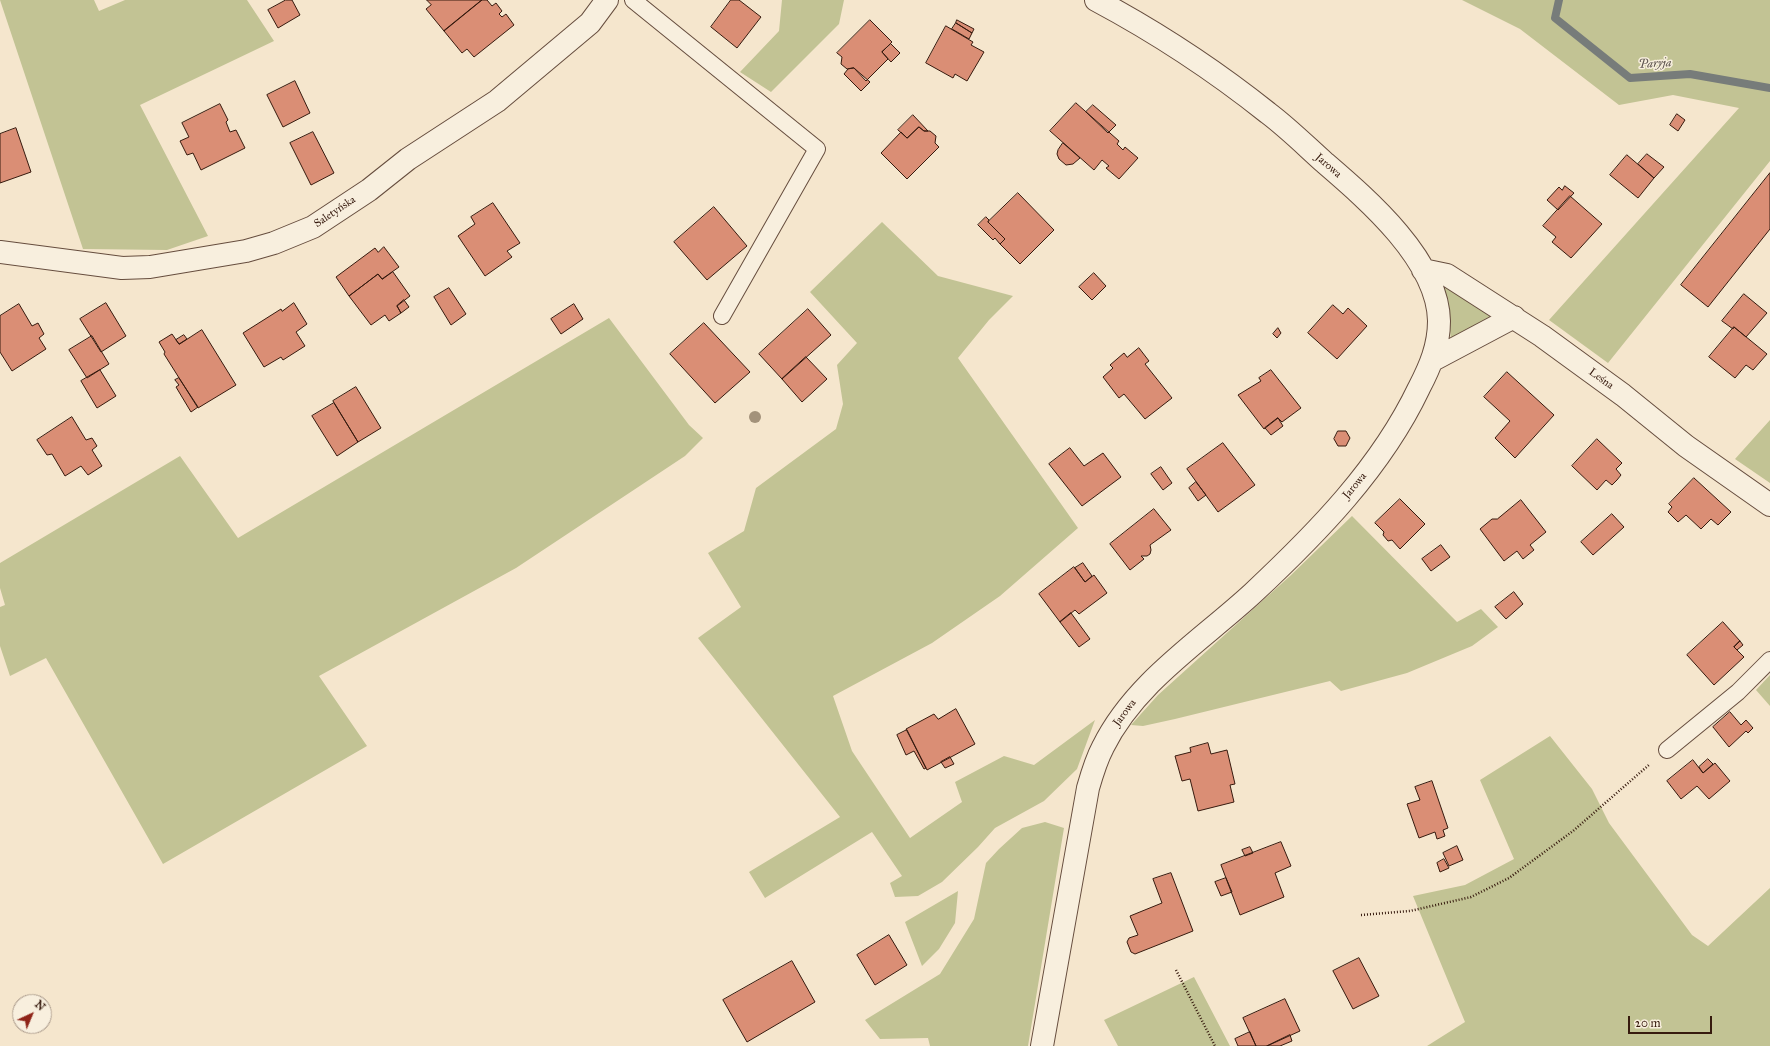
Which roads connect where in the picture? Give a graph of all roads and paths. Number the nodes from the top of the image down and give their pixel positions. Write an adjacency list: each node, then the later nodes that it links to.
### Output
1 (607, 0): 4 (street, Saletyńska)
2 (633, 0): 6 (lane)
3 (1096, 0): 5 (street, Jarowa)
4 (0, 252)
5 (1423, 270): 7 (street, Leśna); 8 (street, Jarowa)
6 (722, 316)
7 (1514, 317): 8 (street); 9 (street, Leśna)
8 (1433, 360): 14 (street, Jarowa)
9 (1770, 505)
10 (1770, 660): 11 (lane)
11 (1667, 750): 12 (path)
12 (1361, 915)
13 (1176, 970): 15 (path)
14 (1042, 1046)
15 (1215, 1046)

